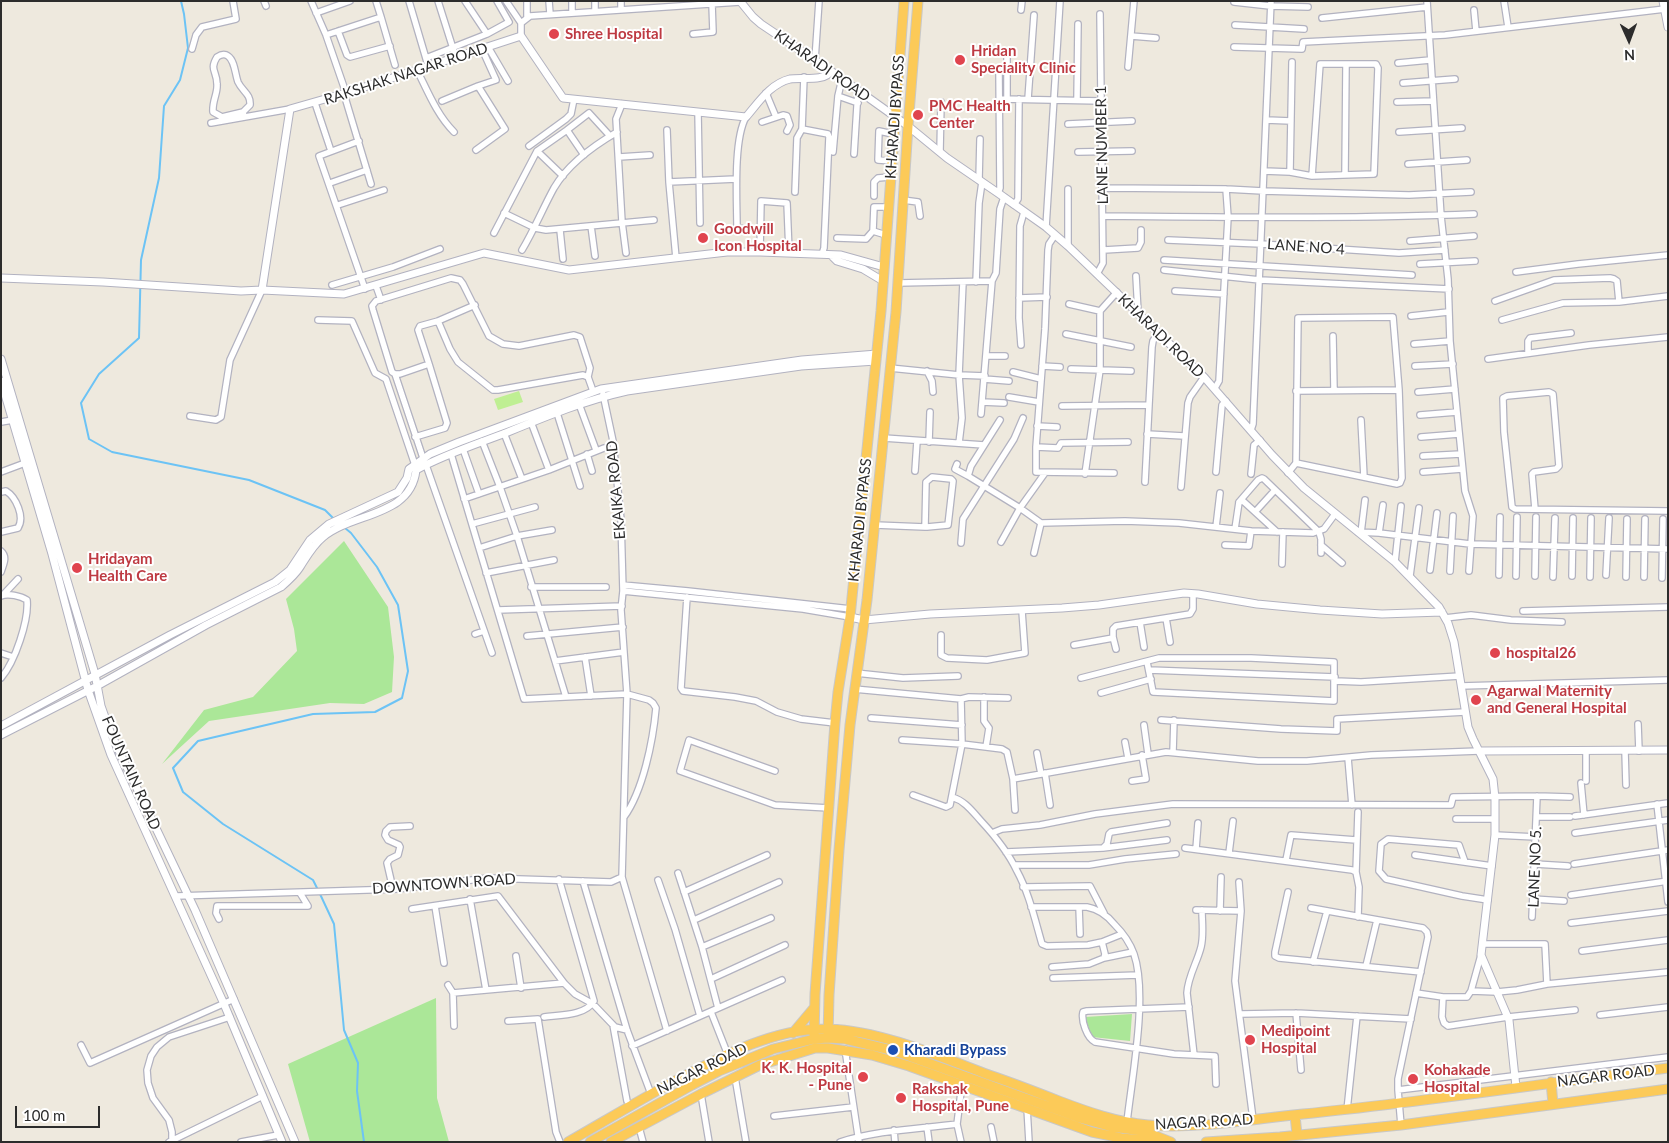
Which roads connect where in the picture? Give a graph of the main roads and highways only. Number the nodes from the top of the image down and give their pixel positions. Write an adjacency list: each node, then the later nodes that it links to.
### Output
1 (904, 1): 3 (highway, KHARADI BYPASS)
2 (918, 1): 6 (highway, KHARADI BYPASS)
3 (814, 1008): 4 (highway); 5 (highway, KHARADI BYPASS)
4 (792, 1033): 5 (highway, NAGAR ROAD); 13 (highway, NAGAR ROAD)
5 (814, 1034): 6 (highway, NAGAR ROAD); 14 (highway)
6 (828, 1034): 11 (highway, NAGAR ROAD); 16 (highway)
7 (1668, 1068): 8 (highway, NAGAR ROAD)
8 (1552, 1082): 10 (highway); 11 (highway, NAGAR ROAD)
9 (1668, 1090): 10 (highway, NAGAR ROAD)
10 (1553, 1104): 12 (highway, NAGAR ROAD)
11 (1295, 1115): 12 (highway)
12 (1297, 1135): 17 (highway, NAGAR ROAD)
13 (568, 1142)
14 (590, 1142)
15 (611, 1142): 16 (highway, NAGAR ROAD)
16 (1172, 1142)
17 (1206, 1142)

